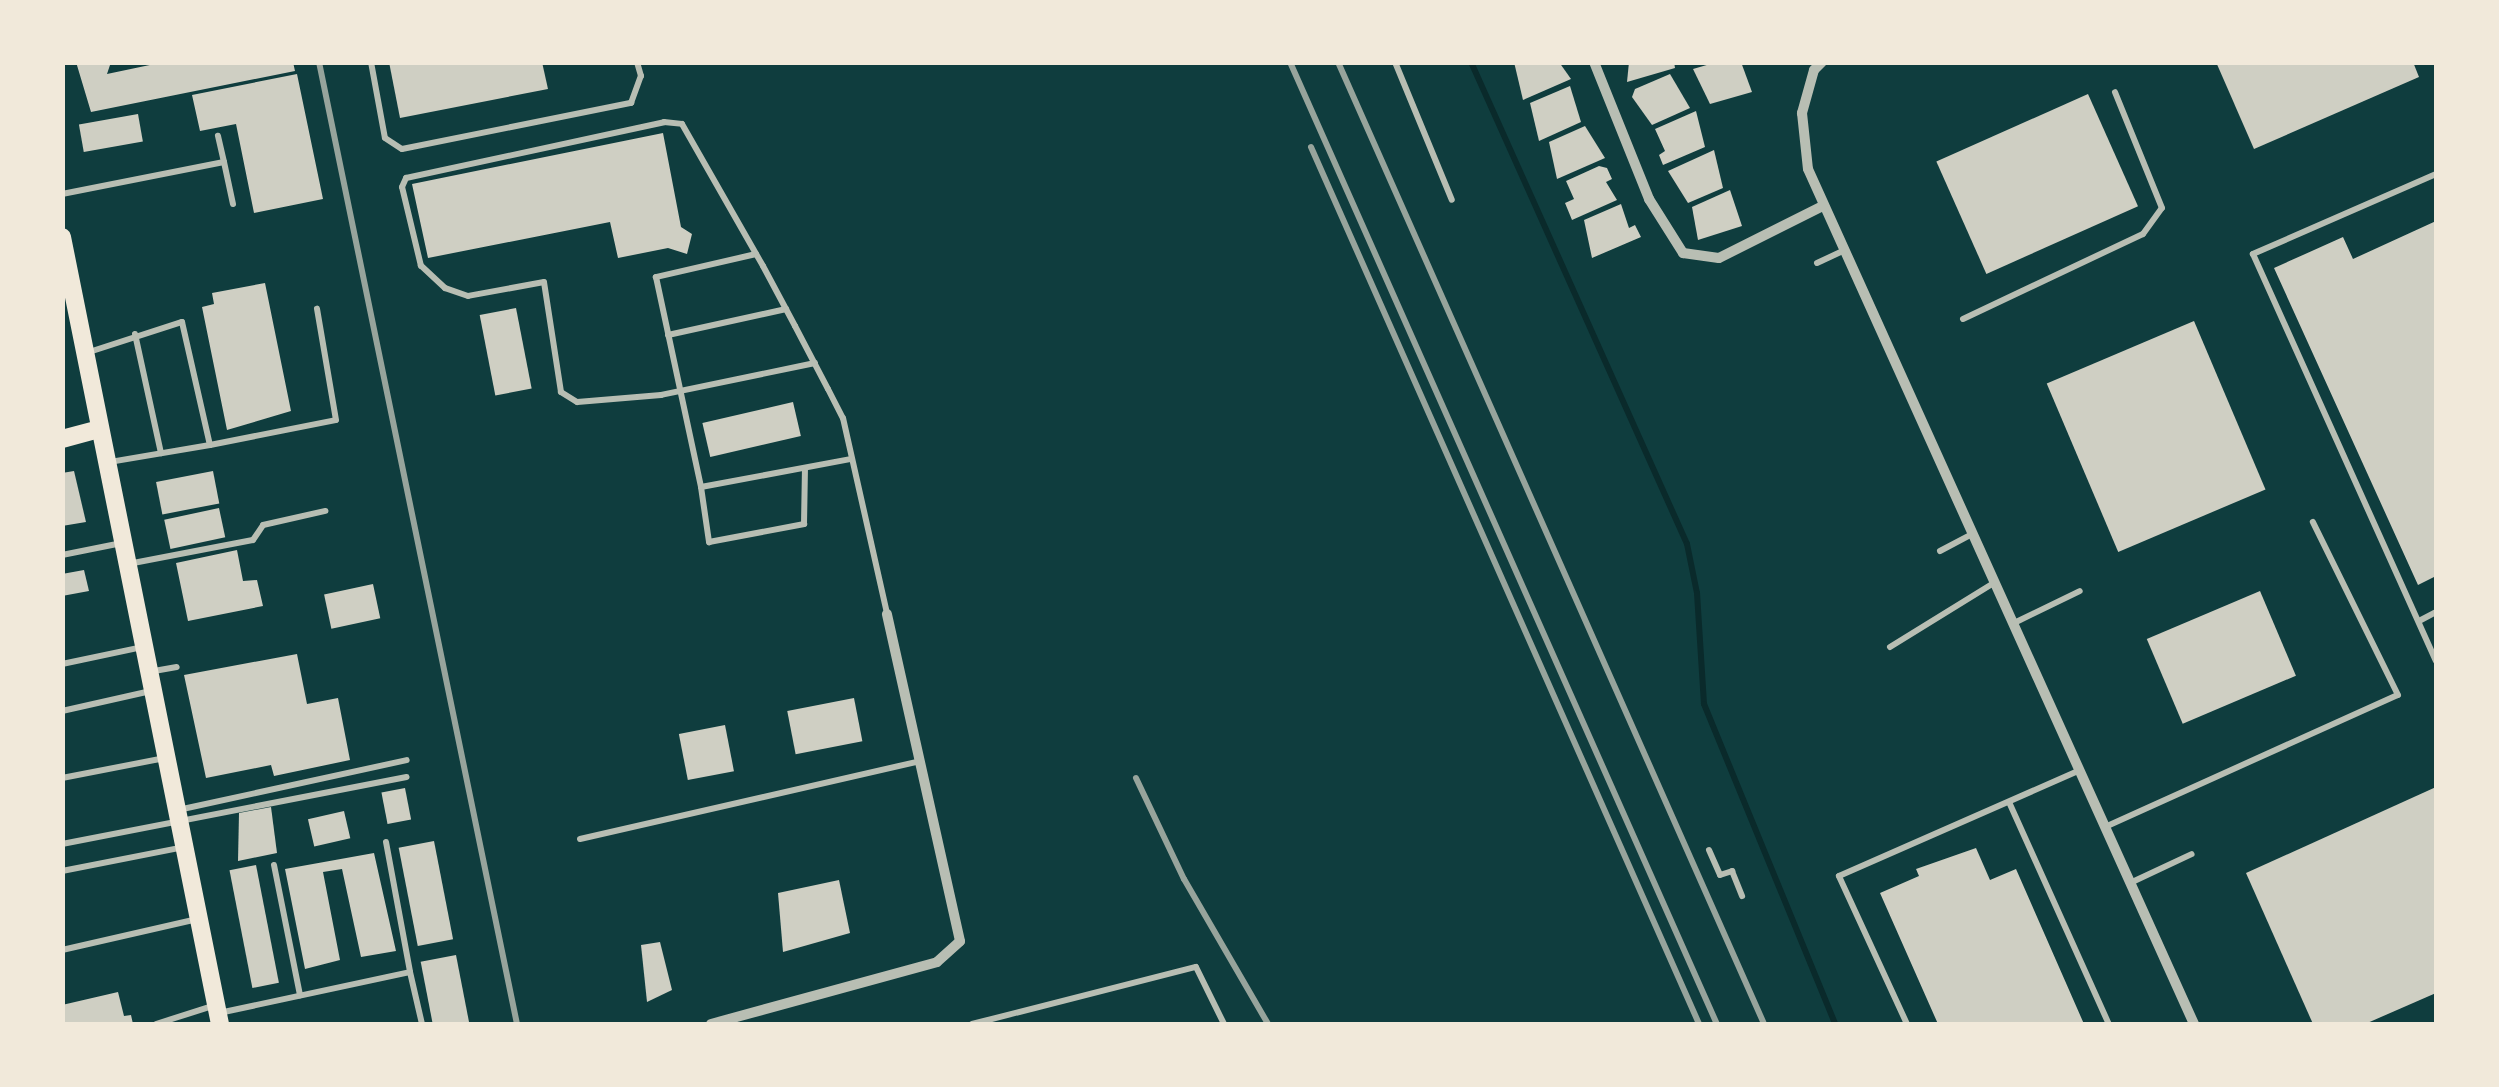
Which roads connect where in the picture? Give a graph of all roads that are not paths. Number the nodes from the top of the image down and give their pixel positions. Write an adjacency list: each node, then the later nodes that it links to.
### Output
1 (371, 62): 2 (lane)
2 (637, 62)
3 (1395, 62): 12 (lane)
4 (1594, 62): 14 (street)
5 (1803, 62): 6 (street)
6 (1818, 66): 14 (street)
7 (2115, 92): 21 (lane)
8 (218, 136): 9 (lane)
9 (224, 162): 11 (lane); 13 (lane)
10 (2436, 174): 46 (lane)
11 (62, 194)
12 (1452, 200)
13 (234, 204)
14 (1823, 206): 17 (street)
15 (62, 237): 24 (main road)
16 (756, 254): 20 (lane); 23 (lane); 26 (lane)
17 (1843, 257): 18 (lane); 37 (street)
18 (1818, 263)
19 (317, 309): 29 (lane)
20 (786, 309): 23 (lane); 25 (lane)
21 (1963, 318)
22 (135, 334): 24 (lane); 29 (lane); 30 (lane)
23 (668, 335): 26 (lane)
24 (85, 354): 27 (main road)
25 (814, 363): 26 (lane); 31 (lane)
26 (679, 391): 34 (lane)
27 (100, 430): 28 (main road); 32 (main road)
28 (62, 439)
29 (210, 444): 30 (lane)
30 (161, 453): 32 (lane)
31 (851, 459): 33 (lane); 45 (lane)
32 (107, 463): 38 (main road)
33 (806, 468): 34 (lane); 34 (lane)
34 (701, 487)
35 (326, 512): 41 (lane)
36 (2313, 522): 63 (lane)
37 (1970, 535): 39 (lane); 42 (street)
38 (123, 542): 40 (lane); 41 (main road)
39 (1940, 551)
40 (62, 554)
41 (127, 564): 48 (main road)
42 (1992, 584): 47 (street); 49 (lane)
43 (2080, 590): 47 (lane)
44 (2436, 612): 46 (lane)
45 (887, 614): 57 (street)
46 (2418, 621): 50 (lane)
47 (2011, 625): 58 (street)
48 (144, 647): 51 (lane); 53 (main road)
49 (1890, 648)
50 (2436, 660)
51 (62, 664)
52 (177, 666): 53 (lane)
53 (151, 682): 54 (lane); 55 (main road)
54 (62, 711)
55 (166, 758): 60 (lane); 62 (main road)
56 (408, 760): 62 (lane)
57 (920, 762): 64 (lane); 81 (street)
58 (2078, 772): 61 (lane); 63 (street)
59 (406, 777): 62 (lane)
60 (62, 778)
61 (2009, 802): 84 (lane); 85 (lane)
62 (178, 815): 66 (lane); 67 (main road)
63 (2104, 828): 72 (street)
64 (580, 839)
65 (386, 842): 76 (lane)
66 (62, 844)
67 (184, 847): 71 (lane); 74 (main road)
68 (1709, 850): 73 (lane)
69 (2192, 854): 72 (lane)
70 (274, 865): 77 (lane)
71 (62, 871)
72 (2130, 883): 86 (street)
73 (1742, 896)
74 (198, 919): 75 (lane); 78 (main road)
75 (62, 950)
76 (410, 972): 77 (lane); 80 (lane)
77 (300, 996): 78 (lane)
78 (218, 1014): 79 (lane)
79 (156, 1024)
80 (422, 1024)
81 (711, 1024)
82 (972, 1024): 83 (lane)
83 (1224, 1024)
84 (1907, 1024)
85 (2110, 1024)
86 (2194, 1024)

